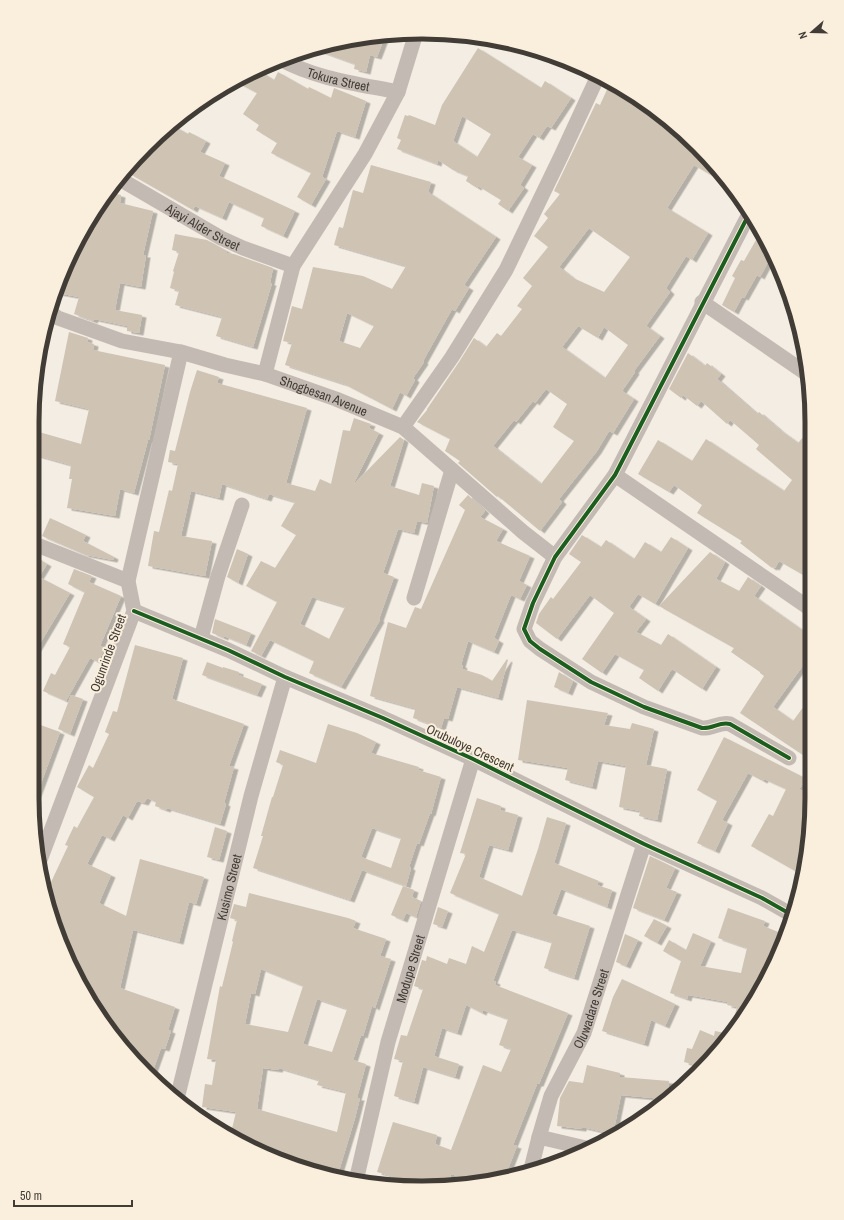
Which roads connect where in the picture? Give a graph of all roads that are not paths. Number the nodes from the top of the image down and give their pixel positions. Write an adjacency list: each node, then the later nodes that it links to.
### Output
1 (414, 39): 4 (street)
2 (288, 63): 4 (street, Tokura Street)
3 (596, 81): 13 (street)
4 (398, 92): 7 (street)
5 (124, 181): 7 (street, Ajayi Alder Street)
6 (746, 219): 8 (street)
7 (293, 266): 12 (street)
8 (702, 302): 11 (street); 15 (street)
9 (54, 315): 10 (street, Shogbesan Avenue)
10 (181, 352): 12 (street, Shogbesan Avenue); 19 (street, Ogunrinde Street)
11 (802, 370)
12 (265, 374): 13 (street, Shogbesan Avenue)
13 (402, 426): 14 (street, Shogbesan Avenue)
14 (452, 470): 18 (street, Shogbesan Avenue); 20 (street)
15 (615, 475): 18 (street); 21 (street)
16 (242, 505): 23 (street)
17 (39, 546): 19 (street)
18 (555, 557): 25 (street)
19 (128, 581): 22 (street, Ogunrinde Street)
20 (414, 598)
21 (805, 605)
22 (134, 611): 23 (street, Orubuloye Crescent); 28 (street, Ogunrinde Street)
23 (201, 638): 24 (street, Orubuloye Crescent)
24 (285, 677): 26 (street, Orubuloye Crescent); 30 (street, Kusimo Street)
25 (789, 758)
26 (473, 759): 27 (street, Orubuloye Crescent); 34 (street, Modupe Street)
27 (644, 844): 29 (street, Orubuloye Crescent); 31 (street, Oluwadare Street)
28 (43, 853)
29 (787, 912)
30 (178, 1093)
31 (538, 1137): 32 (street); 33 (street, Oluwadare Street)
32 (580, 1147)
33 (532, 1165)
34 (357, 1176)

